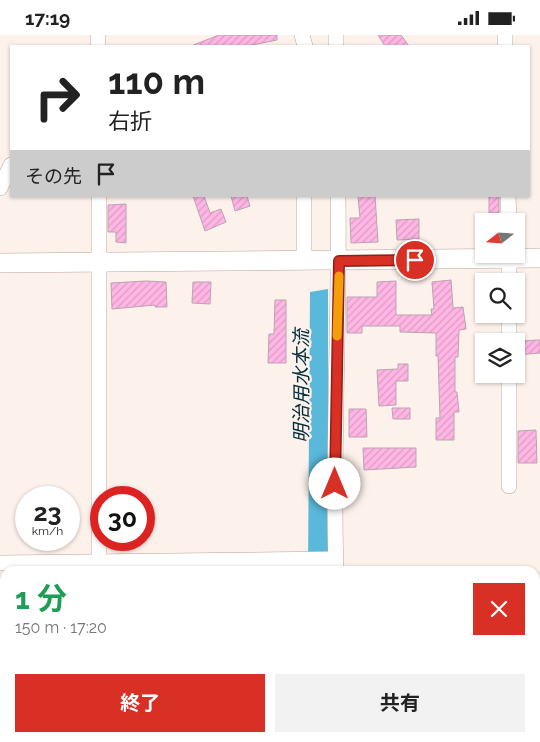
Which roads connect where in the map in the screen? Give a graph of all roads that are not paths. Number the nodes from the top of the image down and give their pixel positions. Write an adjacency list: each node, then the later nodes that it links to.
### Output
1 (10, 167): 2 (street)
2 (0, 188)
3 (99, 197): 13 (street)
4 (304, 197): 11 (street)
5 (338, 197): 12 (street)
6 (508, 197): 7 (street)
7 (508, 213)
8 (475, 257): 12 (street)
9 (525, 257): 10 (street)
10 (540, 258)
11 (307, 260): 12 (street); 13 (street)
12 (336, 260): 18 (street)
13 (99, 261): 14 (street); 19 (street)
14 (0, 263)
15 (509, 383): 16 (street)
16 (509, 486)
17 (0, 563): 19 (street)
18 (336, 565): 19 (street)
19 (99, 566)

